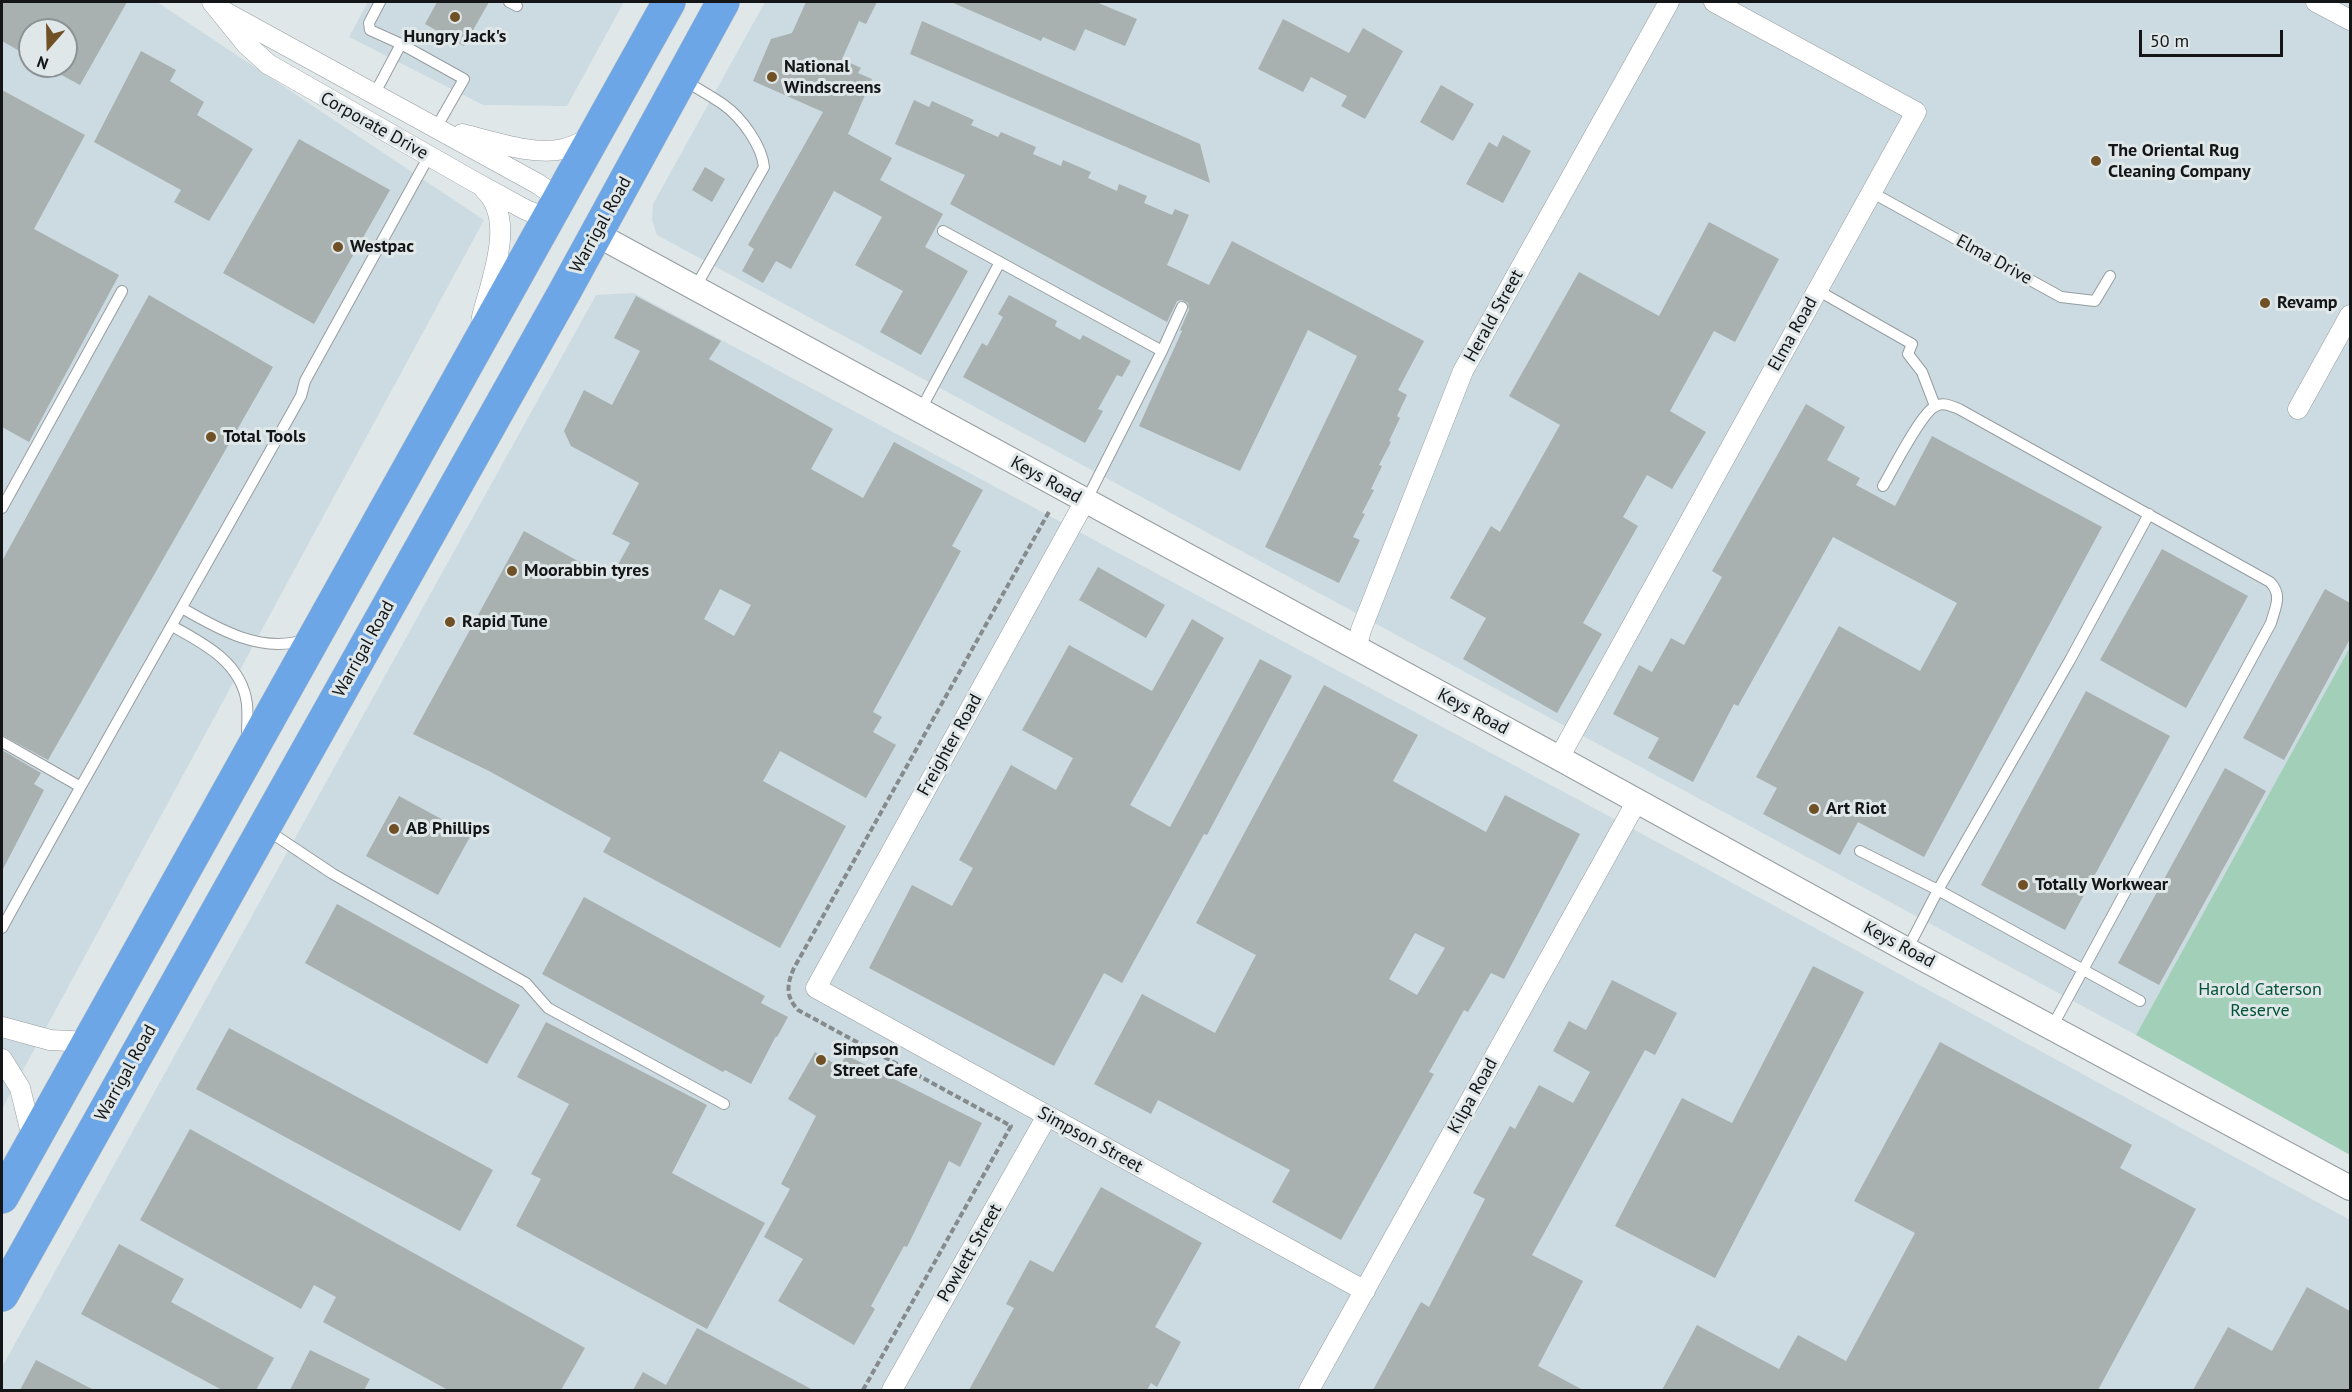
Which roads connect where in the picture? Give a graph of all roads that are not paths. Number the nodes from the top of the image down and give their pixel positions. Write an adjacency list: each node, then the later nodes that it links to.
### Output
1 (380, 2): 9 (lane)
2 (669, 2): 14 (highway)
3 (723, 2): 10 (highway, Warrigal Road)
4 (1669, 2): 40 (street, Herald Street)
5 (1714, 2): 17 (street, Elma Road)
6 (2316, 2): 8 (street)
7 (216, 6): 11 (street, Corporate Drive); 12 (street, Corporate Drive)
8 (2350, 20)
9 (401, 44): 11 (lane); 13 (lane)
10 (681, 79): 20 (highway, Warrigal Road); 23 (lane)
11 (372, 91): 12 (street); 13 (street, Corporate Drive)
12 (354, 114): 15 (street, Corporate Drive)
13 (436, 128): 14 (street); 18 (street, Corporate Drive)
14 (594, 136): 18 (highway)
15 (429, 156): 16 (street, Corporate Drive); 37 (lane)
16 (473, 181): 18 (street, Corporate Drive); 28 (street)
17 (1871, 192): 22 (lane, Elma Drive); 24 (street, Elma Road)
18 (553, 208): 20 (highway); 28 (highway)
19 (943, 231): 21 (lane)
20 (596, 234): 23 (street, Keys Road); 46 (highway, Warrigal Road)
21 (1000, 262): 29 (lane); 32 (lane)
22 (2110, 276)
23 (695, 288): 32 (street, Keys Road)
24 (1817, 290): 30 (lane); 42 (street, Elma Road)
25 (122, 291): 35 (lane)
26 (1182, 307): 29 (lane)
27 (2350, 315): 31 (street)
28 (474, 349): 39 (highway)
29 (1162, 351): 34 (lane)
30 (1935, 406): 33 (lane); 36 (lane)
31 (2298, 409)
32 (920, 411): 34 (street, Keys Road)
33 (1883, 486)
34 (1085, 501): 40 (street, Keys Road); 54 (street, Freighter Road)
35 (2, 507)
36 (2149, 514): 48 (lane); 52 (lane)
37 (182, 608): 38 (lane); 39 (lane)
38 (172, 626): 43 (lane); 44 (lane)
39 (317, 633): 43 (highway)
40 (1356, 649): 42 (street, Keys Road)
41 (2, 742): 44 (lane)
42 (1559, 758): 45 (street, Keys Road)
43 (246, 759): 51 (highway)
44 (79, 786): 49 (lane)
45 (1637, 801): 50 (street, Keys Road); 65 (street, Kilpa Road)
46 (264, 828): 53 (highway, Warrigal Road); 60 (lane)
47 (1860, 851): 48 (lane)
48 (1938, 891): 50 (lane); 52 (lane)
49 (2, 928)
50 (1907, 950): 57 (street, Keys Road)
51 (131, 965): 53 (highway); 58 (highway)
52 (2083, 970): 55 (lane); 57 (lane)
53 (173, 988): 66 (highway, Warrigal Road)
54 (816, 988): 61 (street, Simpson Street)
55 (2139, 1001)
56 (2, 1027): 58 (street)
57 (2052, 1027): 63 (street, Keys Road)
58 (89, 1041): 62 (highway)
59 (2, 1059): 62 (street)
60 (723, 1104)
61 (1047, 1116): 65 (street, Simpson Street); 67 (street, Powlett Street)
62 (33, 1141): 64 (highway)
63 (2350, 1188)
64 (2, 1197)
65 (1365, 1291): 68 (street, Kilpa Road)
66 (2, 1295)
67 (892, 1390)
68 (1309, 1390)

